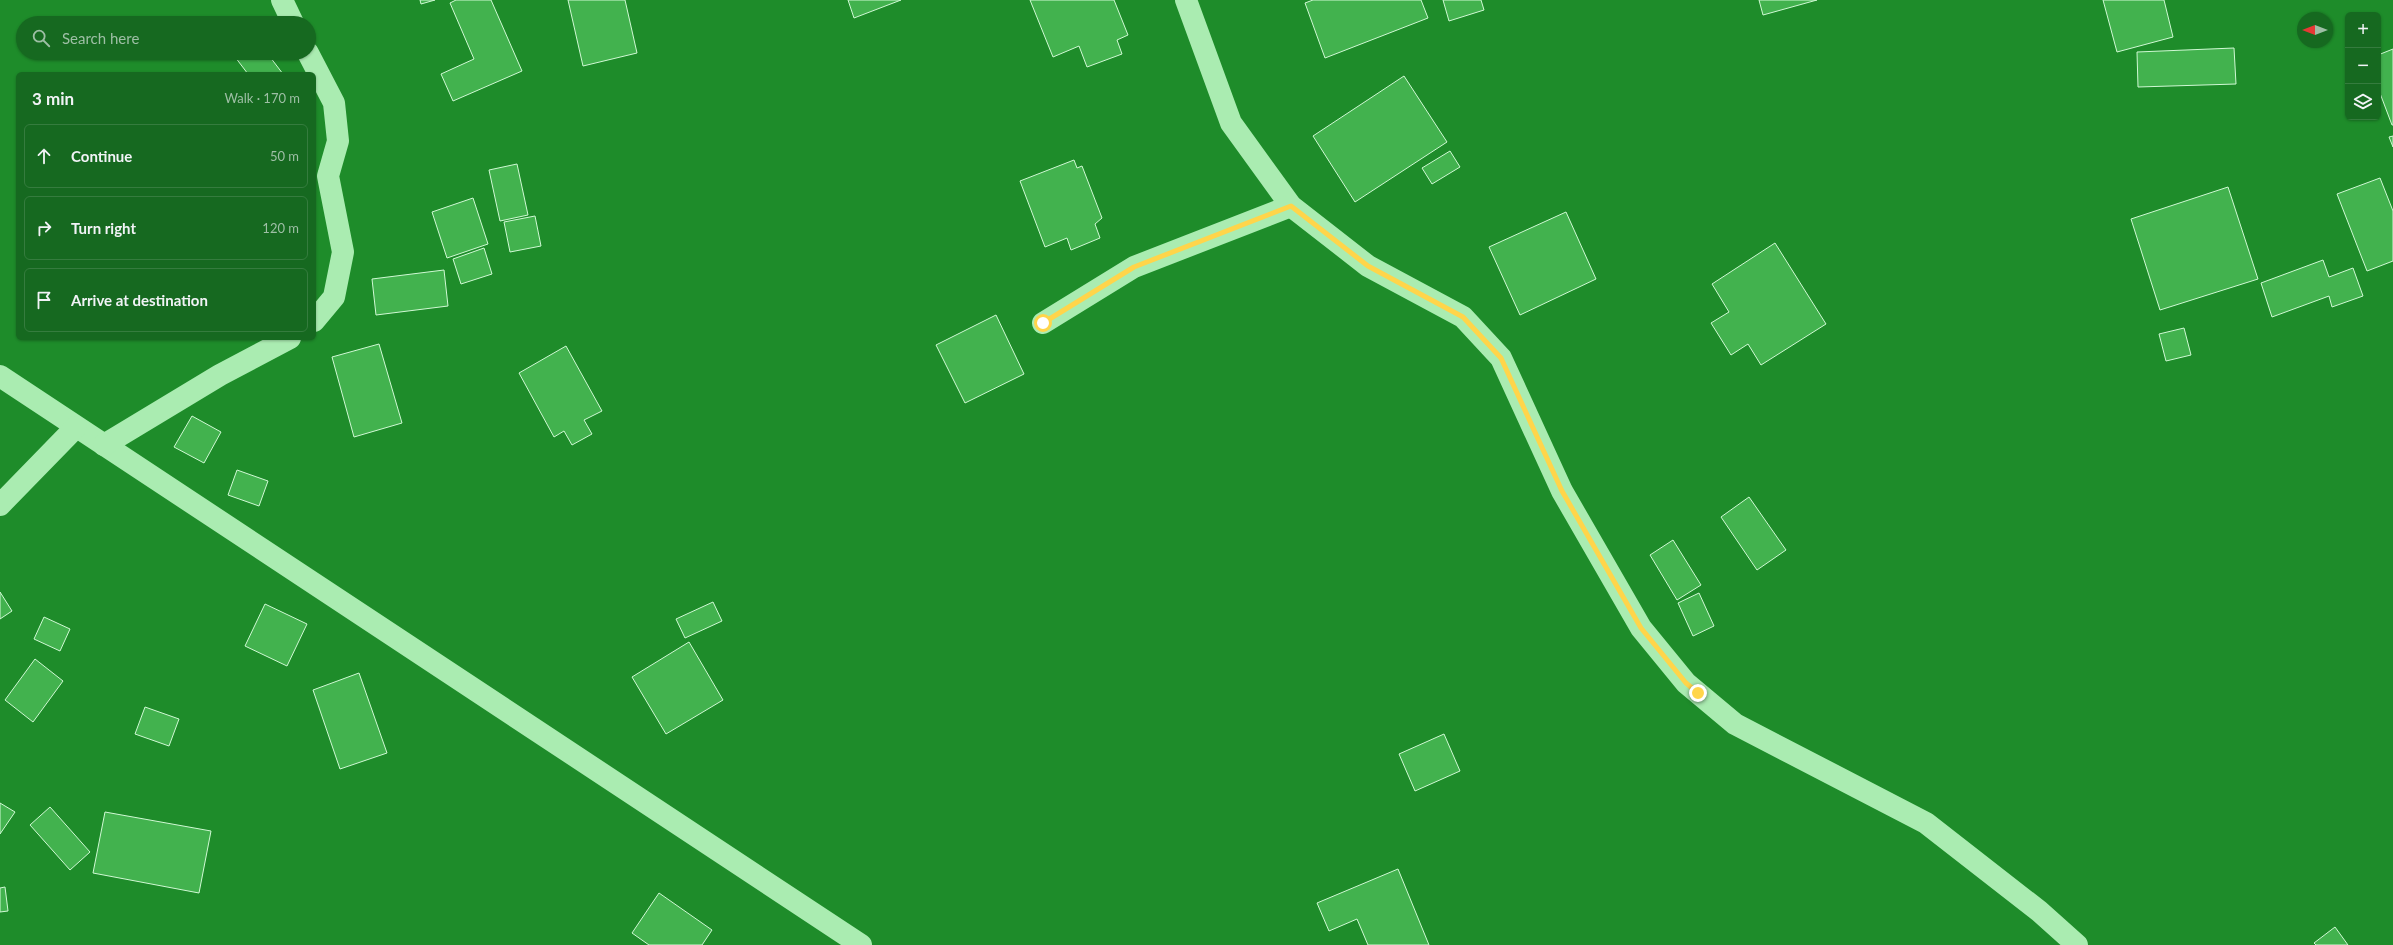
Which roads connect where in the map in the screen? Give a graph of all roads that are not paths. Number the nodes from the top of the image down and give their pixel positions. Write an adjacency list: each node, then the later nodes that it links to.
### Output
1 (282, 0): 3 (street)
2 (1186, 0): 5 (street)
3 (289, 16)
4 (312, 60): 6 (street)
5 (1291, 206): 7 (street); 14 (street)
6 (316, 319)
7 (1043, 323)
8 (286, 340): 11 (street)
9 (0, 376): 10 (street)
10 (76, 427): 11 (street); 12 (street)
11 (104, 445): 13 (street)
12 (0, 505)
13 (861, 945)
14 (2077, 945)

